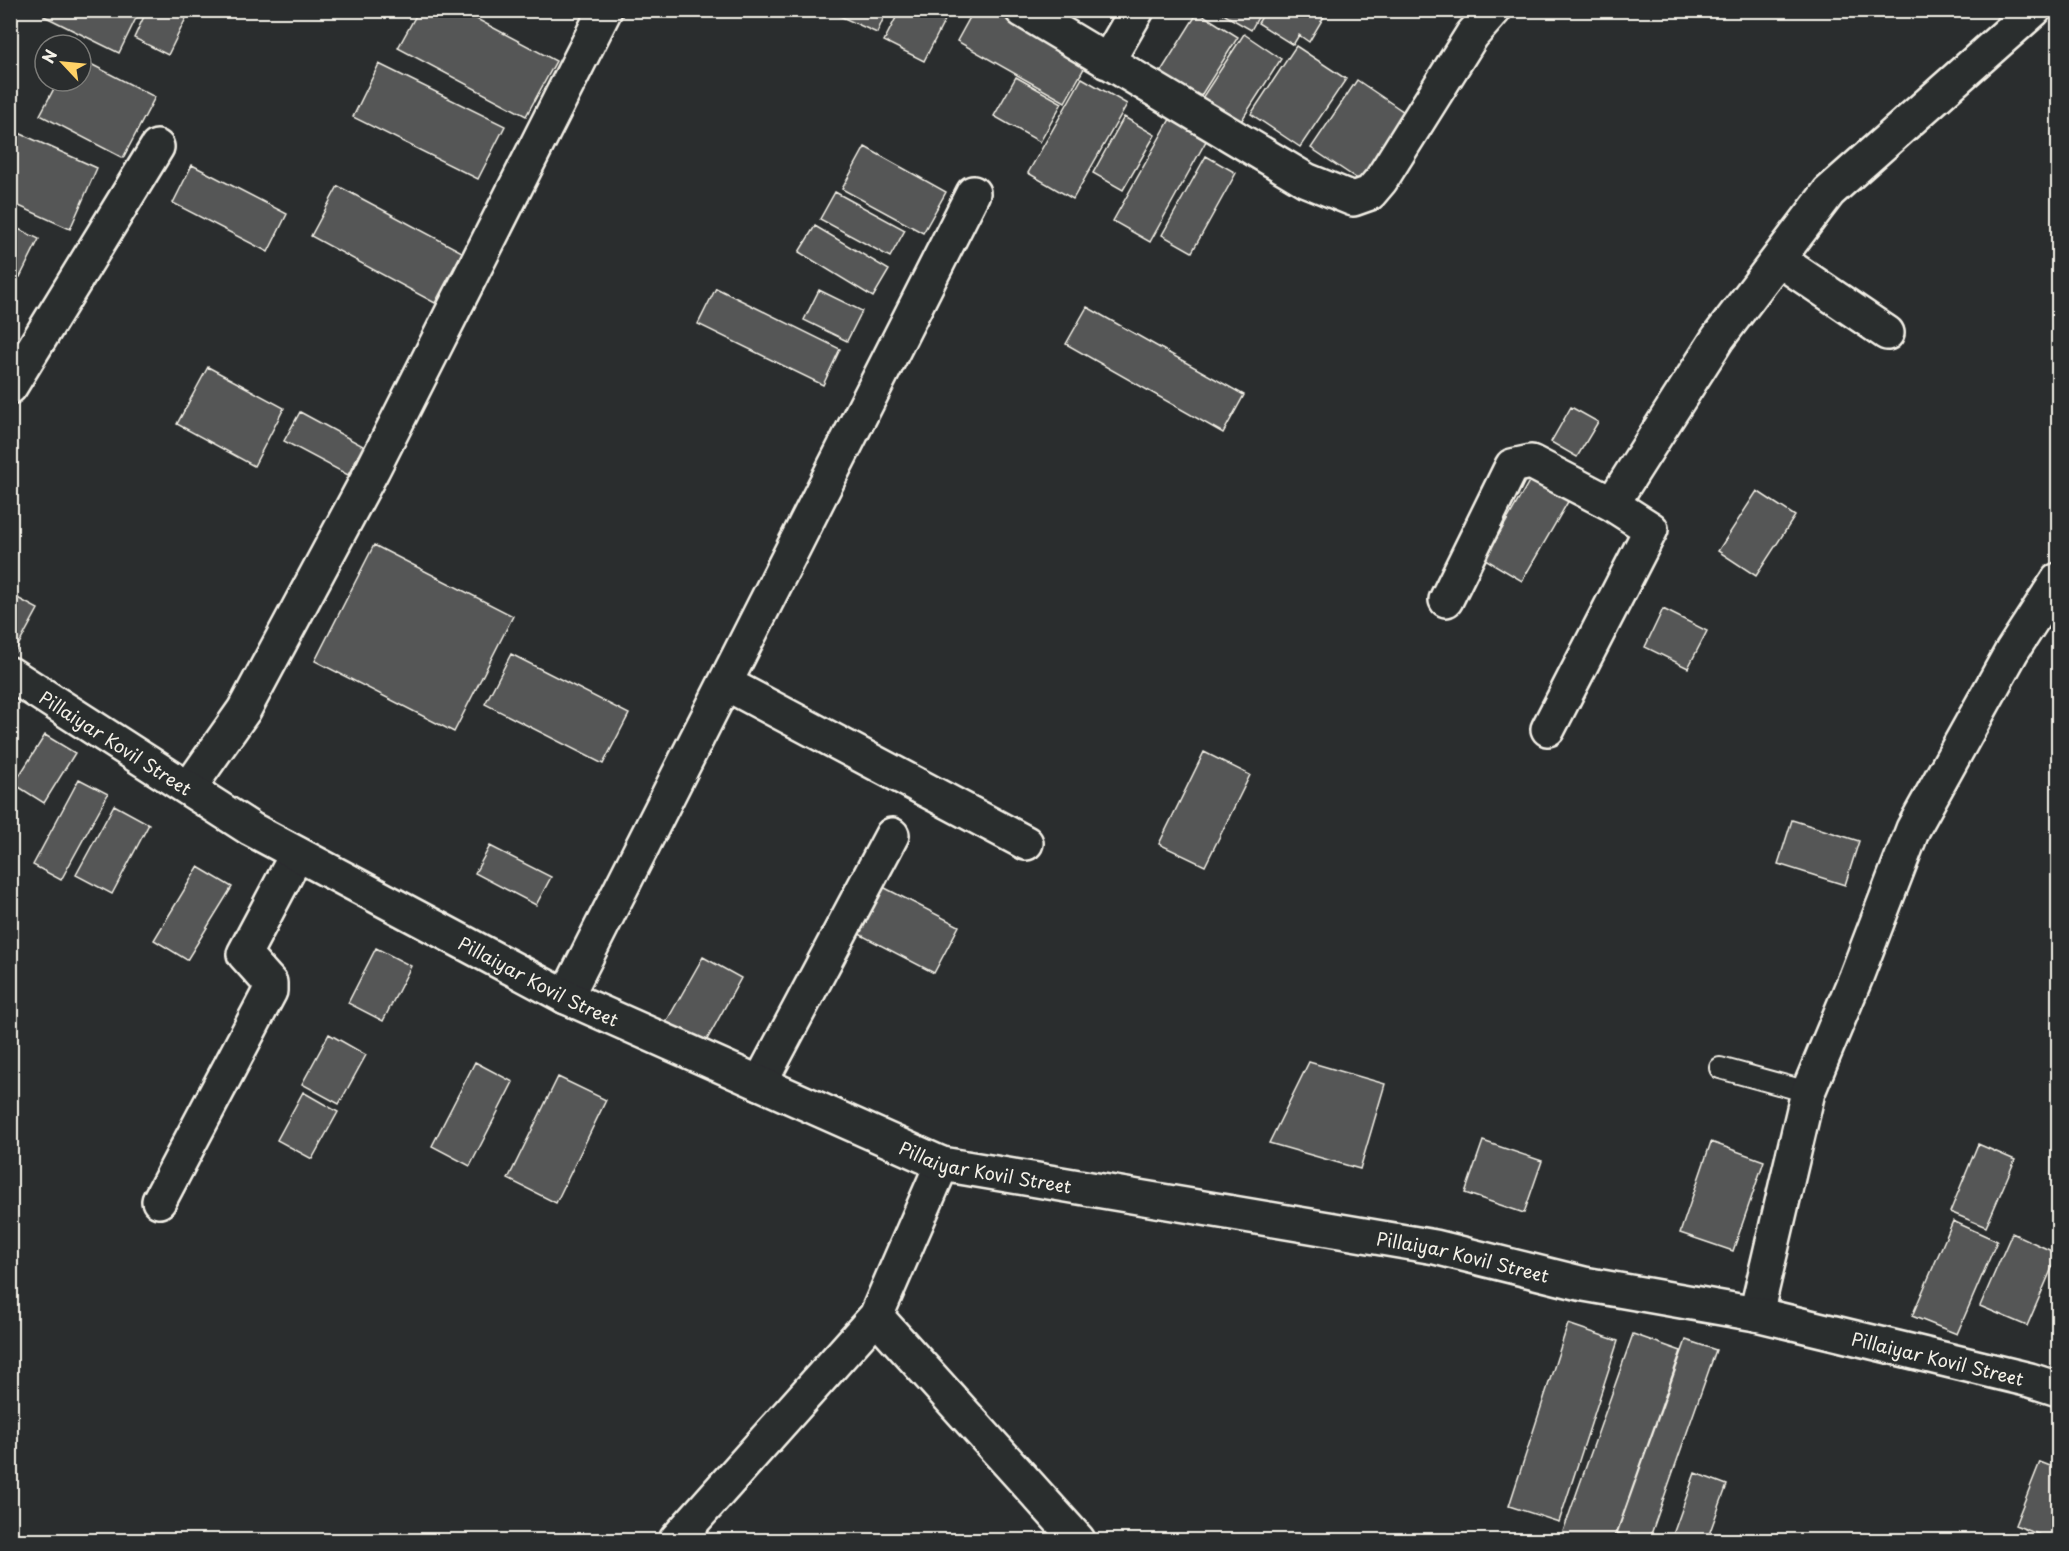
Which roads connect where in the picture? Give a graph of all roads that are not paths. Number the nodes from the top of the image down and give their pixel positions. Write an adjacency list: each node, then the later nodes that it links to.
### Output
1 (605, 10): 18 (street)
2 (1022, 10): 6 (street)
3 (1137, 10): 6 (street)
4 (1494, 10): 6 (street)
5 (2034, 10): 9 (street)
6 (1107, 62)
7 (157, 147): 11 (street)
8 (973, 193): 16 (street)
9 (1778, 259): 10 (street); 12 (street)
10 (1887, 333)
11 (10, 387)
12 (1612, 504): 14 (street); 17 (street)
13 (2058, 580): 25 (street)
14 (1446, 600)
15 (10, 674): 18 (street, Pillaiyar Kovil Street)
16 (725, 683): 20 (street); 22 (street)
17 (1548, 729)
18 (189, 788): 21 (street, Pillaiyar Kovil Street)
19 (892, 835): 24 (street)
20 (1026, 843)
21 (297, 854): 22 (street, Pillaiyar Kovil Street); 27 (street)
22 (566, 997): 24 (street, Pillaiyar Kovil Street)
23 (1720, 1068): 25 (lane)
24 (760, 1083): 26 (street, Pillaiyar Kovil Street)
25 (1808, 1092): 28 (street)
26 (942, 1164): 28 (street, Pillaiyar Kovil Street); 29 (street)
27 (159, 1201)
28 (1756, 1314): 30 (street, Pillaiyar Kovil Street)
29 (876, 1316): 31 (street); 32 (street)
30 (2058, 1386)
31 (676, 1540)
32 (1078, 1540)

